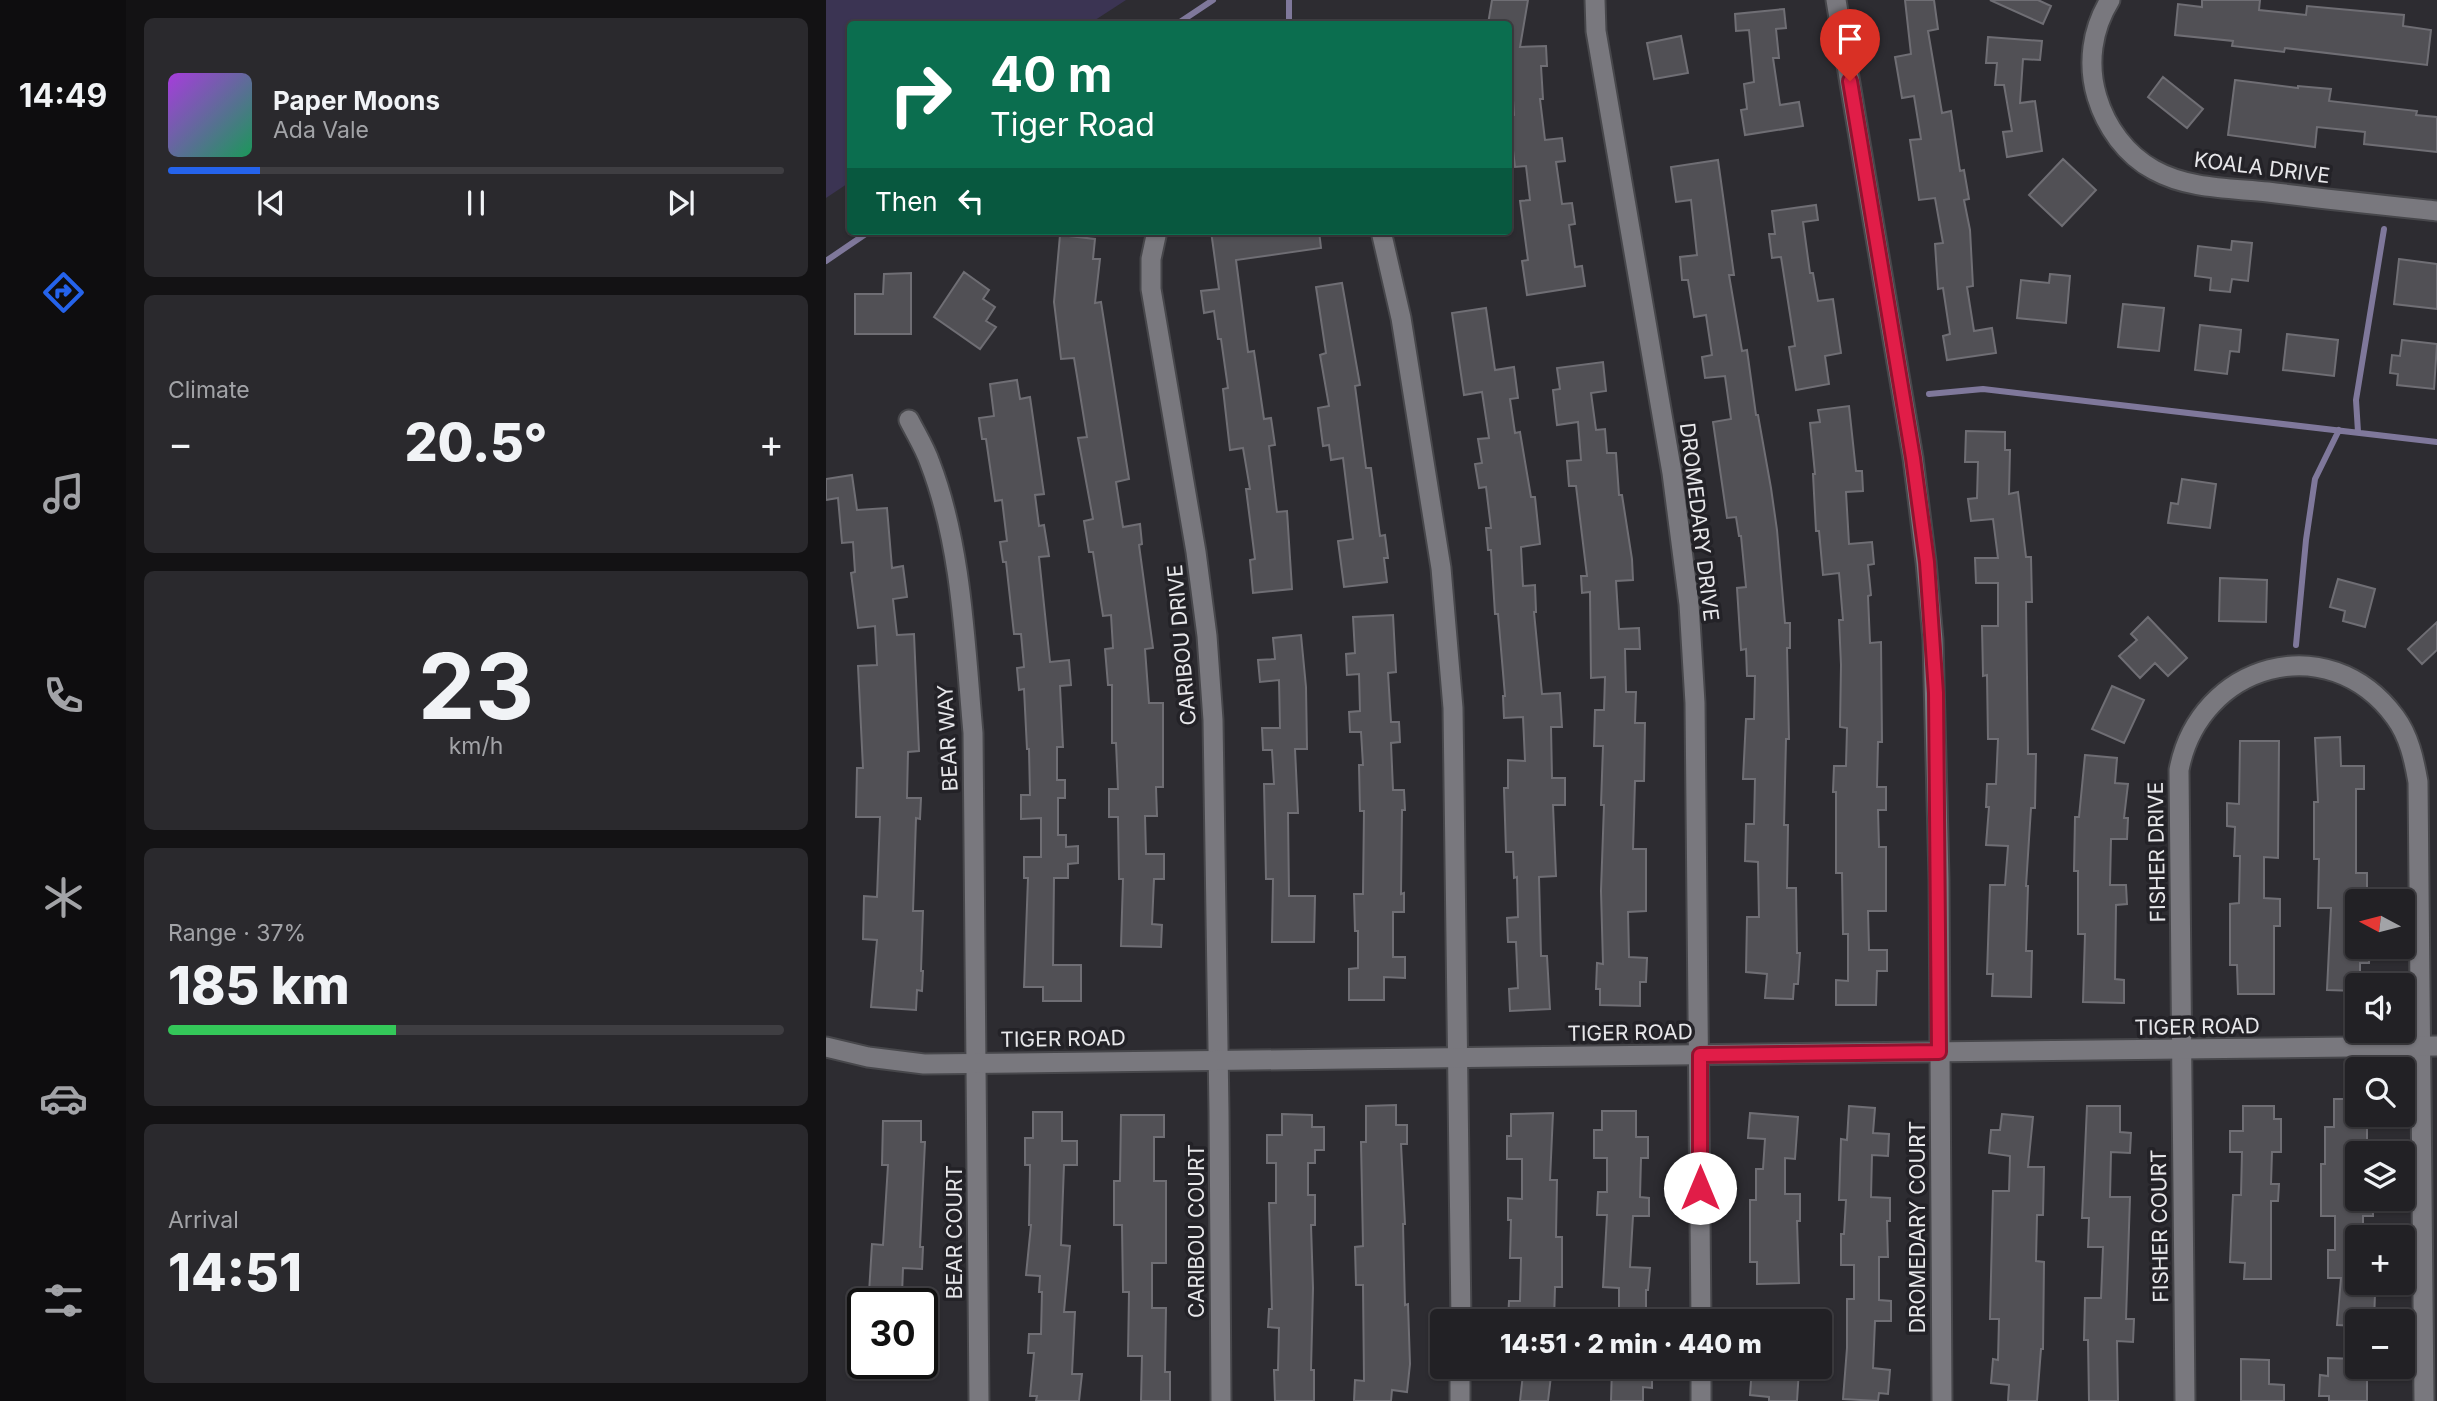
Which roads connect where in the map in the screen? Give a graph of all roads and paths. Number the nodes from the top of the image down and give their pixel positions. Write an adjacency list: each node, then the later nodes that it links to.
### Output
1 (1595, 0): 12 (street, DROMEDARY DRIVE)
2 (1836, 0): 11 (street)
3 (2110, 0): 4 (street, KOALA DRIVE)
4 (2437, 211)
5 (1156, 235): 14 (street, CARIBOU DRIVE)
6 (1382, 235): 13 (street)
7 (909, 420): 15 (street, BEAR WAY)
8 (2429, 1046): 10 (street, TIGER ROAD); 10 (street, FISHER DRIVE); 26 (street)
9 (826, 1047): 15 (street, TIGER ROAD)
10 (2182, 1050): 11 (street, TIGER ROAD); 25 (street, FISHER COURT)
11 (1939, 1052): 12 (street, TIGER ROAD); 24 (street, DROMEDARY COURT)
12 (1700, 1055): 13 (street, TIGER ROAD); 17 (street)
13 (1456, 1058): 14 (street, TIGER ROAD); 16 (street)
14 (1218, 1060): 15 (street, TIGER ROAD); 21 (street, CARIBOU COURT)
15 (978, 1063): 20 (street, BEAR COURT)
16 (1461, 1309)
17 (1701, 1309)
18 (1460, 1379): 22 (street)
19 (1701, 1379): 23 (street)
20 (979, 1401)
21 (1221, 1401)
22 (1460, 1401)
23 (1701, 1401)
24 (1942, 1401)
25 (2185, 1401)
26 (2424, 1401)

